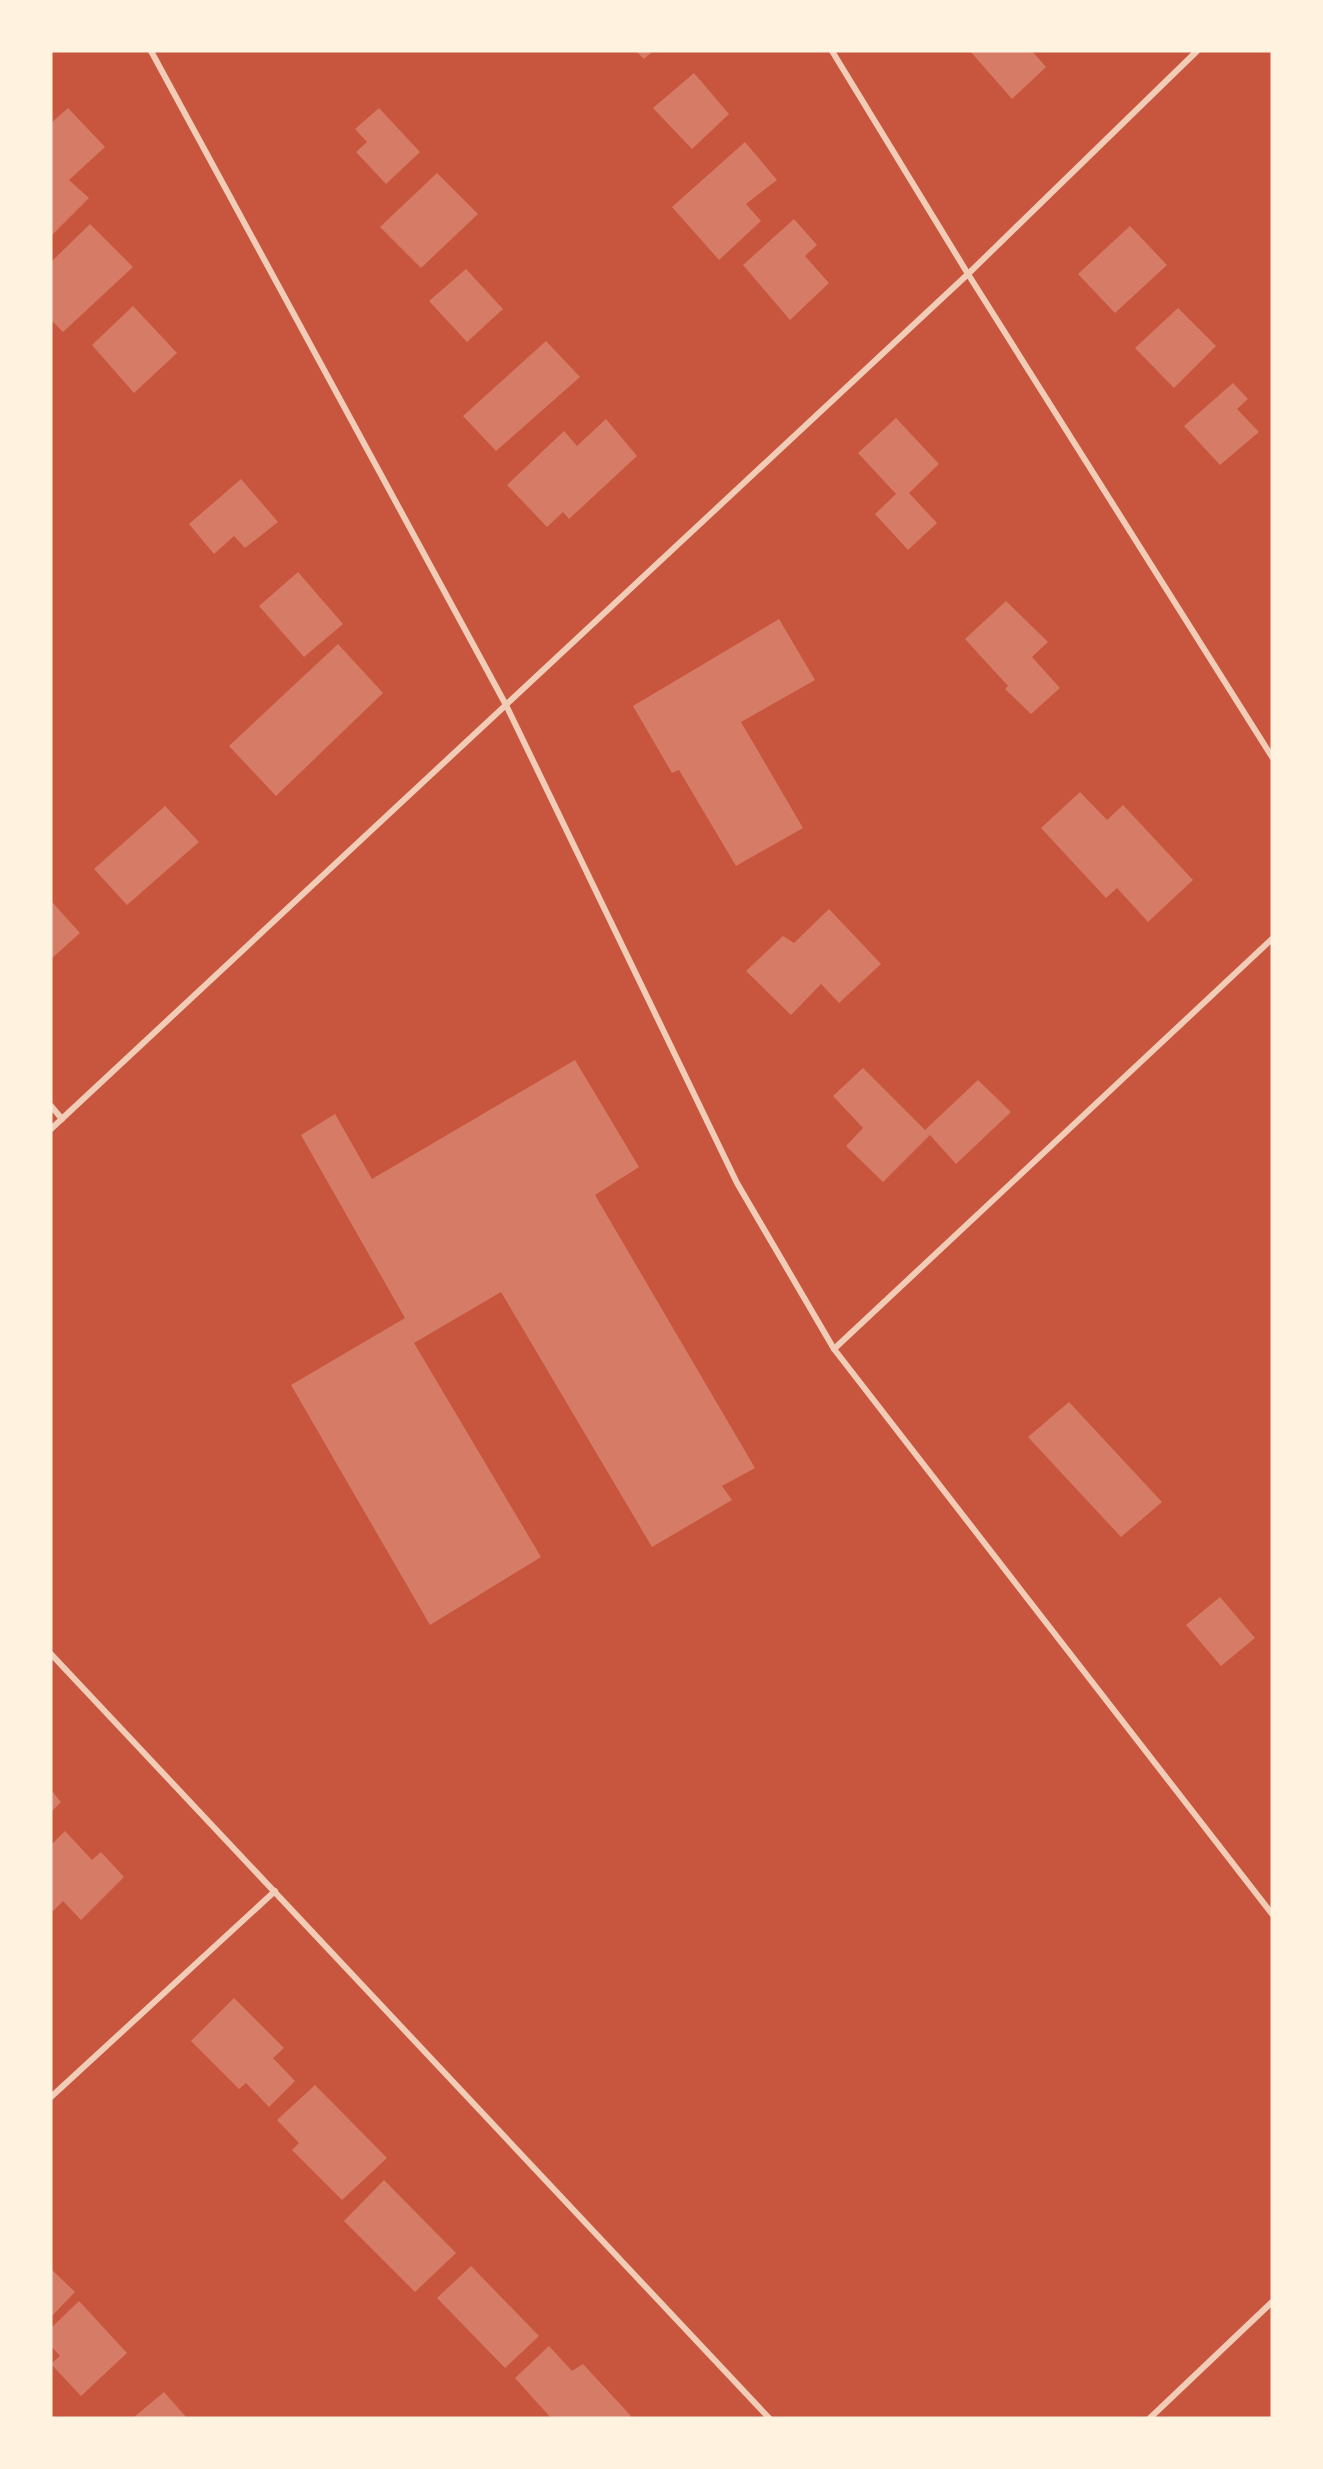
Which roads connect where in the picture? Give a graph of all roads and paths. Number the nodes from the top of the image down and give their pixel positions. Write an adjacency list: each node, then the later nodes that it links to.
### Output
1 (151, 51): 5 (street)
2 (832, 51): 4 (street)
3 (1197, 51): 4 (street)
4 (968, 274): 5 (street); 6 (street)
5 (506, 705): 9 (street); 11 (street)
6 (1272, 757)
7 (1272, 939): 11 (street)
8 (51, 1106): 9 (street)
9 (62, 1119): 10 (street)
10 (51, 1129)
11 (834, 1350): 14 (street)
12 (51, 1654): 13 (street)
13 (275, 1891): 15 (street); 17 (street)
14 (1272, 1914)
15 (51, 2097)
16 (1272, 2302): 18 (street)
17 (769, 2418)
18 (1150, 2418)

